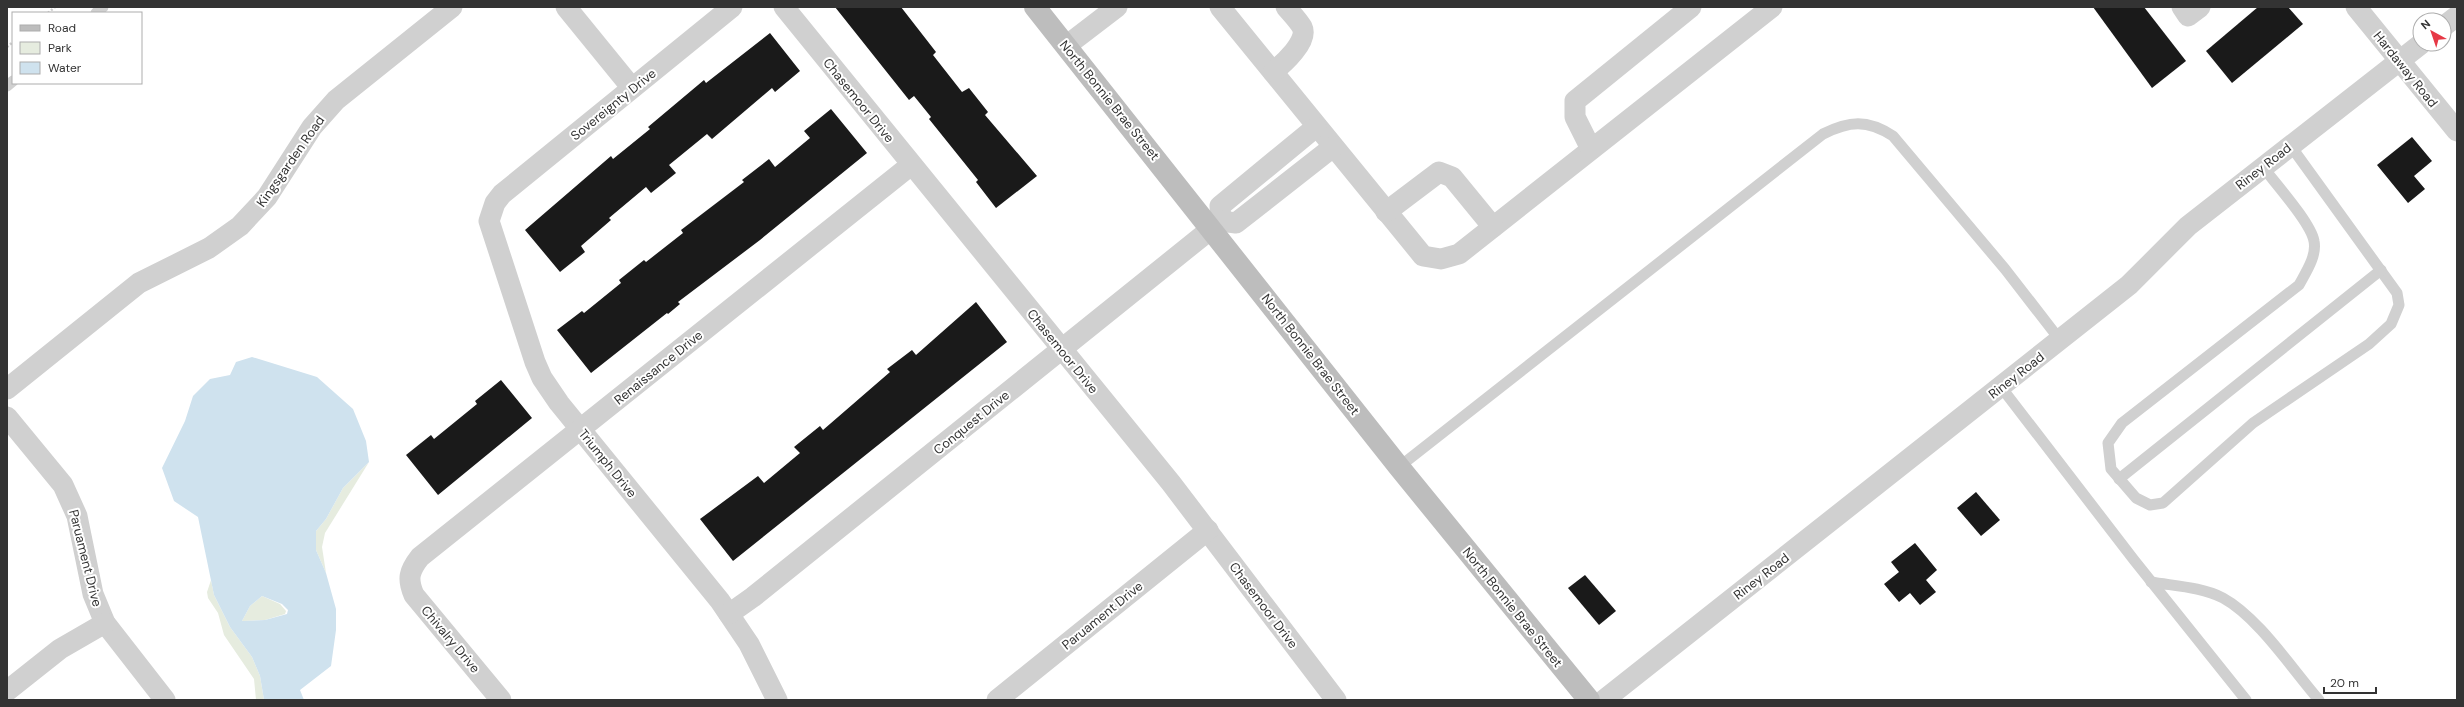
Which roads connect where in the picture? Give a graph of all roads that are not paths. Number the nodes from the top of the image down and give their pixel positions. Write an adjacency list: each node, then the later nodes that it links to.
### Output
1 (452, 7): 32 (street, Kingsgarden Road)
2 (566, 7): 16 (street)
3 (732, 7): 16 (street, Sovereignty Drive)
4 (784, 7): 22 (street, Chasemoor Drive)
5 (1035, 7): 12 (main road, North Bonnie Brae Street)
6 (1117, 7): 12 (street)
7 (1220, 7): 15 (street)
8 (1286, 7): 15 (street)
9 (1691, 7): 21 (street)
10 (1772, 7): 21 (street)
11 (2356, 7): 14 (street, Hardaway Road)
12 (1066, 46): 26 (main road, North Bonnie Brae Street)
13 (2412, 51): 14 (street, Riney Road)
14 (2399, 61): 18 (street, Hardaway Road); 19 (street, Riney Road)
15 (1273, 72): 17 (street)
16 (632, 88): 24 (street, Sovereignty Drive)
17 (1316, 127): 20 (street); 26 (street)
18 (2457, 131)
19 (2290, 146): 23 (street, Riney Road); 28 (lane)
20 (1333, 147): 25 (street); 26 (street)
21 (1592, 149): 27 (street)
22 (911, 165): 30 (street, Chasemoor Drive); 34 (street, Renaissance Drive)
23 (2263, 166): 29 (street, Riney Road); 36 (lane)
24 (495, 203): 34 (street, Triumph Drive)
25 (1386, 212): 27 (street); 27 (street)
26 (1217, 225): 30 (street, Conquest Drive); 35 (main road, North Bonnie Brae Street)
27 (1493, 227)
28 (2381, 270): 36 (lane); 36 (lane)
29 (2060, 340): 31 (street, Riney Road); 35 (lane)
30 (1061, 348): 37 (street, Chasemoor Drive); 40 (street, Conquest Drive)
31 (2001, 387): 39 (lane); 49 (street, Riney Road)
32 (7, 389)
33 (7, 417): 41 (street, Paruament Drive)
34 (580, 429): 38 (street, Renaissance Drive); 40 (street, Triumph Drive)
35 (1399, 467): 48 (main road, North Bonnie Brae Street)
36 (2119, 479)
37 (1208, 530): 46 (street, Paruament Drive); 47 (street, Chasemoor Drive)
38 (409, 574): 44 (street, Chivalry Drive)
39 (2151, 582): 50 (lane); 51 (lane)
40 (729, 614): 45 (street, Triumph Drive)
41 (105, 623): 42 (street); 43 (street, Paruament Drive)
42 (7, 691)
43 (165, 700)
44 (501, 700)
45 (777, 700)
46 (997, 700)
47 (1336, 700)
48 (1589, 700)
49 (1604, 700)
50 (2246, 700)
51 (2319, 700)

